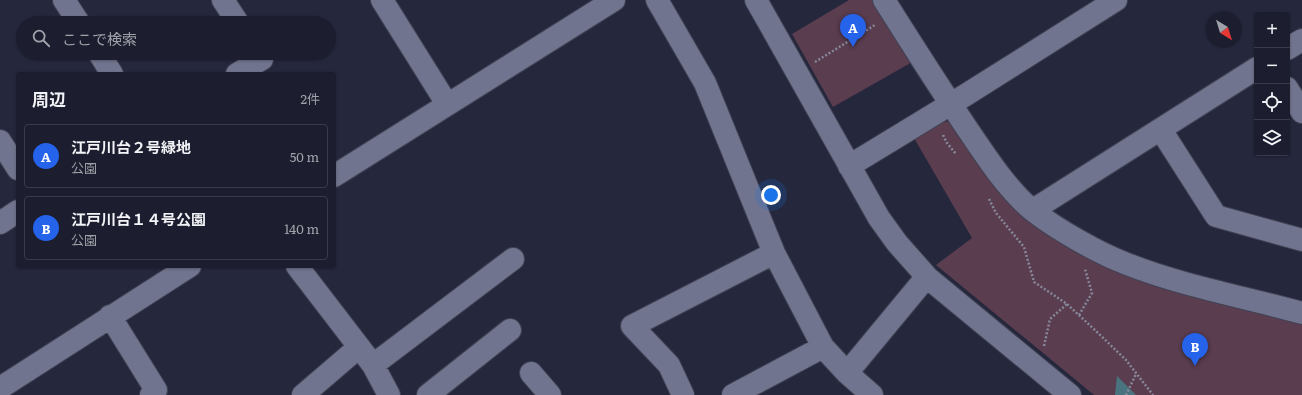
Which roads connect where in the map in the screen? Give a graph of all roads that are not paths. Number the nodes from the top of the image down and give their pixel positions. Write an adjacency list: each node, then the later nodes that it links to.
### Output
1 (64, 0): 9 (street)
2 (223, 0): 10 (street)
3 (382, 0): 19 (street)
4 (614, 0): 19 (street)
5 (657, 0): 31 (street)
6 (756, 0): 25 (street)
7 (1116, 0): 20 (street)
8 (888, 7): 20 (street)
9 (74, 16)
10 (233, 16)
11 (1302, 40): 12 (street)
12 (1289, 48)
13 (103, 60): 16 (street)
14 (263, 62): 17 (street)
15 (1254, 70): 22 (street)
16 (111, 72)
17 (241, 72)
18 (1290, 93): 21 (street)
19 (447, 104): 26 (street)
20 (942, 109): 25 (street); 27 (street)
21 (1302, 112)
22 (1161, 130): 27 (street); 30 (street)
23 (0, 141): 24 (street)
24 (16, 166)
25 (849, 166): 35 (street)
26 (336, 175)
27 (1033, 210): 36 (street)
28 (16, 212): 29 (street)
29 (0, 222)
30 (1302, 240)
31 (774, 253): 39 (street); 50 (street)
32 (513, 259): 41 (street)
33 (187, 268): 37 (street)
34 (299, 268): 40 (street)
35 (928, 278): 43 (street); 53 (street)
36 (1302, 313)
37 (110, 316): 44 (street); 45 (street)
38 (510, 330): 48 (street)
39 (823, 347): 43 (street); 51 (street)
40 (359, 348): 41 (street); 46 (street)
41 (373, 365): 47 (street)
42 (531, 373): 49 (street)
43 (847, 373): 52 (street)
44 (2, 389)
45 (151, 395)
46 (303, 395)
47 (389, 395)
48 (428, 395)
49 (550, 395)
50 (683, 395)
51 (733, 395)
52 (872, 395)
53 (1070, 395)

